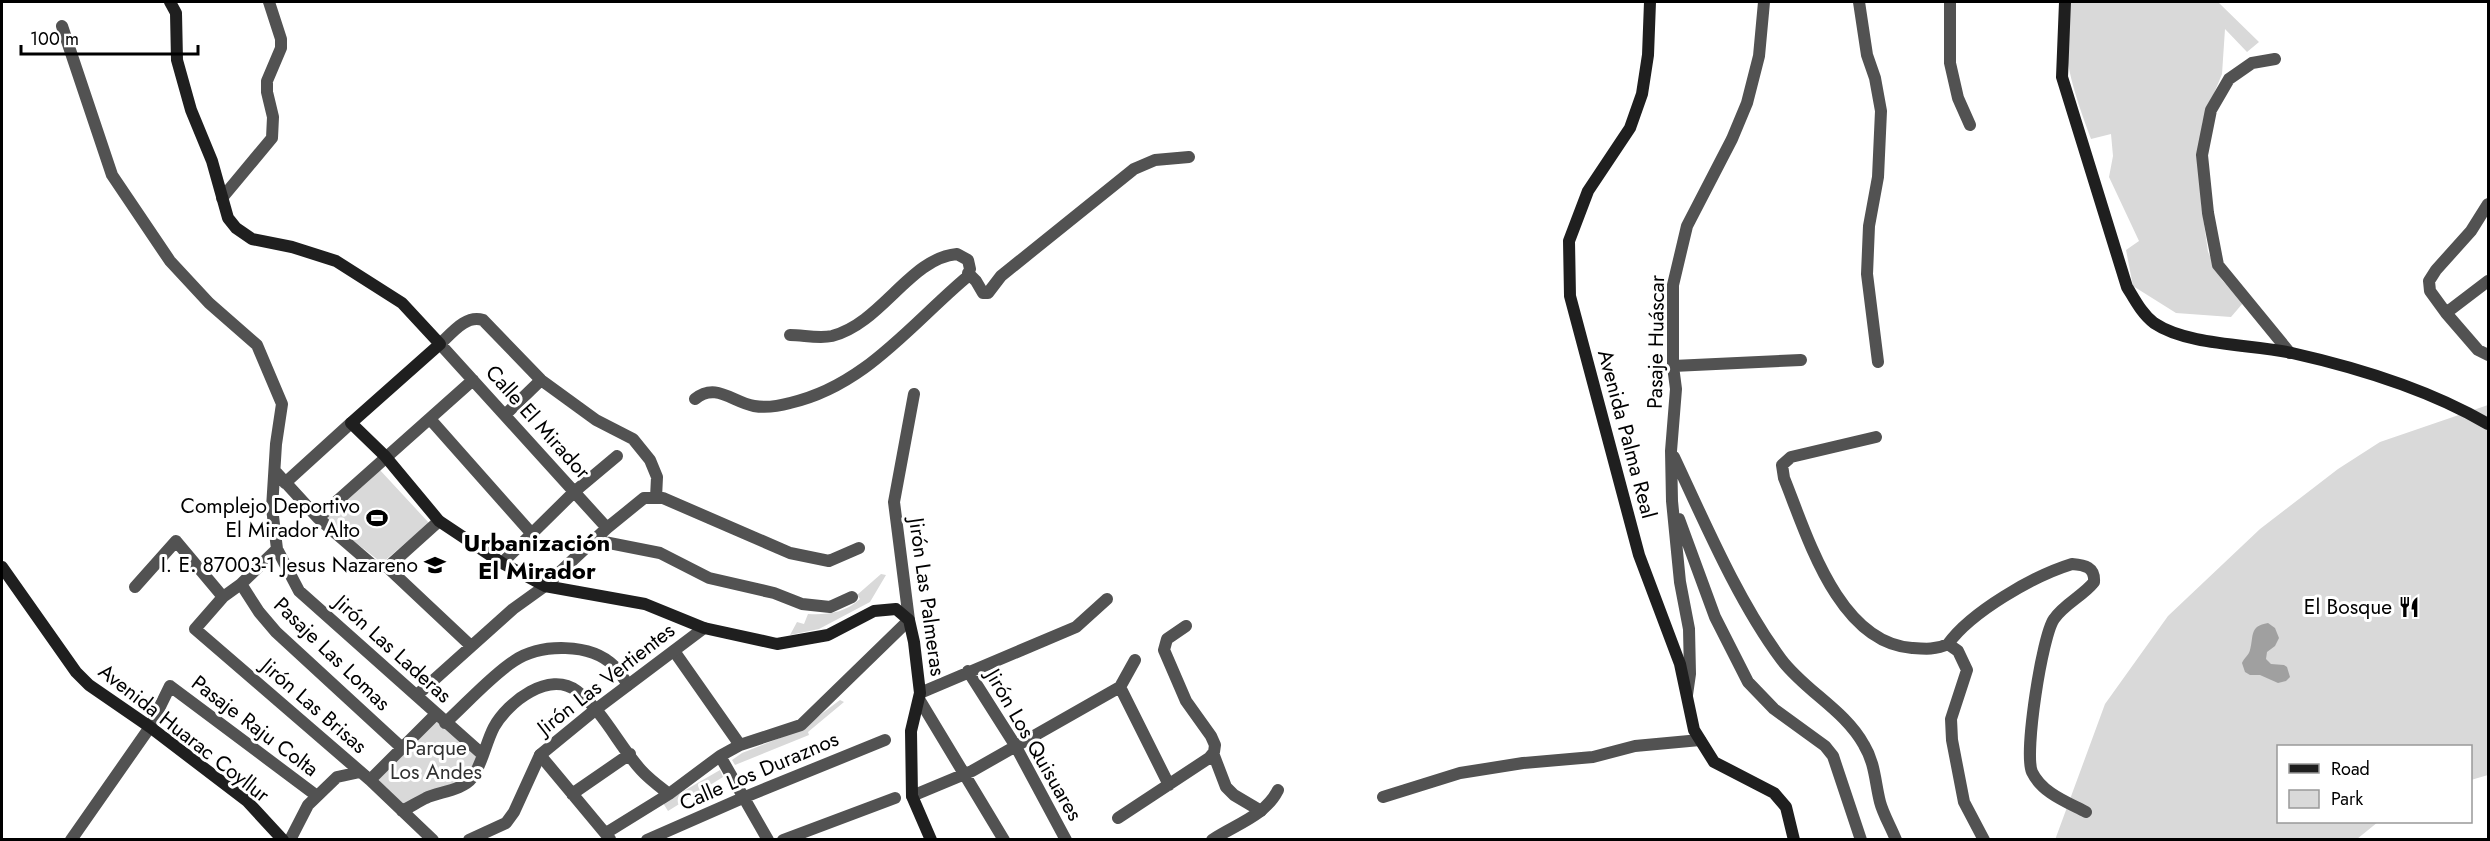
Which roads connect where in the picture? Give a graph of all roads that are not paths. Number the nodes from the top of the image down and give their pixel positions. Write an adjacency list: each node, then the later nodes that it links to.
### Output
1 (170, 2): 12 (main road)
2 (269, 2): 12 (street)
3 (1650, 2): 70 (main road, Avenida Palma Real)
4 (1764, 2): 24 (street, Pasaje Huáscar)
5 (1859, 2): 23 (street)
6 (1950, 2): 10 (street)
7 (2066, 2): 20 (main road)
8 (62, 26): 37 (street, Jirón Las Laderas)
9 (2275, 59): 20 (street)
10 (1970, 124)
11 (1189, 157): 14 (street)
12 (222, 198): 19 (main road)
13 (2488, 204): 16 (street)
14 (968, 273): 17 (street); 28 (street)
15 (2488, 282): 16 (street)
16 (2446, 313): 21 (street)
17 (790, 335)
18 (2488, 342): 21 (street)
19 (440, 344): 25 (street, Calle El Mirador); 26 (street); 31 (main road)
20 (2290, 352): 32 (main road)
21 (2483, 352)
22 (1802, 360): 24 (street)
23 (1878, 362)
24 (1673, 366): 34 (street, Pasaje Huáscar)
25 (473, 380): 29 (street, Calle El Mirador); 30 (street)
26 (541, 380): 29 (street); 40 (street)
27 (914, 394): 58 (street, Jirón Las Palmeras)
28 (695, 399)
29 (505, 415): 39 (street, Calle El Mirador)
30 (430, 419): 35 (street); 45 (street)
31 (351, 423): 35 (main road); 38 (street)
32 (2488, 424)
33 (1876, 437): 61 (street)
34 (1671, 451): 41 (street, Pasaje Huáscar); 114 (street)
35 (385, 456): 42 (street); 43 (main road)
36 (617, 456): 39 (street)
37 (274, 471): 38 (street); 48 (street, Jirón Las Laderas)
38 (285, 483): 42 (street)
39 (574, 492): 44 (street, Calle El Mirador); 45 (street)
40 (656, 498): 44 (street); 47 (street)
41 (1672, 501): 70 (street, Pasaje Huáscar); 113 (street)
42 (318, 519): 51 (street)
43 (439, 521): 49 (main road); 51 (street)
44 (607, 528): 46 (street)
45 (532, 534): 49 (street)
46 (594, 540): 53 (street); 56 (street)
47 (859, 548)
48 (277, 549): 52 (street); 68 (street, Jirón Las Laderas)
49 (502, 563): 53 (main road)
50 (2, 567): 73 (main road, Avenida Huarac Coyllur)
51 (387, 567): 62 (street)
52 (241, 584): 55 (street); 78 (street, Pasaje Las Lomas)
53 (545, 586): 60 (main road); 62 (street)
54 (135, 587): 55 (street)
55 (222, 597): 85 (street, Jirón Las Brisas)
56 (852, 597)
57 (1107, 599): 65 (street)
58 (909, 620): 60 (main road); 69 (main road, Jirón Las Palmeras); 76 (street)
59 (1186, 626): 79 (street)
60 (704, 628): 63 (street, Jirón Las Vertientes)
61 (1948, 644): 97 (street); 115 (street)
62 (471, 646): 68 (street)
63 (674, 651): 66 (street, Jirón Las Vertientes); 76 (street)
64 (1135, 660): 67 (street)
65 (968, 671): 69 (street); 77 (street, Jirón Los Quisuares)
66 (628, 685): 71 (street, Jirón Las Vertientes); 72 (street)
67 (1120, 687): 77 (street); 86 (street)
68 (417, 696): 72 (street, Jirón Las Laderas)
69 (919, 696): 84 (street); 91 (main road, Jirón Las Palmeras)
70 (1687, 699): 75 (main road, Avenida Palma Real)
71 (595, 710): 80 (street); 81 (street); 82 (street, Jirón Las Vertientes)
72 (441, 719): 78 (street); 80 (street, Jirón Las Laderas)
73 (150, 727): 90 (street, Pasaje Raju Colta); 100 (street); 101 (main road, Avenida Huarac Coyllur)
74 (885, 740): 92 (street, Calle Los Duraznos)
75 (1700, 740): 93 (street); 112 (main road, Avenida Palma Real)
76 (740, 745): 83 (street)
77 (1015, 745): 84 (street); 110 (street, Jirón Los Quisuares)
78 (402, 748): 85 (street)
79 (1213, 753): 86 (street); 96 (street)
80 (482, 754): 95 (street)
81 (630, 754): 88 (street); 89 (street)
82 (540, 755): 88 (street); 104 (street, Jirón Las Vertientes)
83 (720, 756): 89 (street); 92 (street)
84 (964, 774): 91 (street); 109 (street)
85 (365, 776): 90 (street); 95 (street, Jirón Las Brisas)
86 (1168, 785): 98 (street)
87 (1278, 790): 96 (street)
88 (572, 794): 99 (street)
89 (669, 794): 99 (street)
90 (317, 796): 102 (street)
91 (912, 796): 108 (main road, Jirón Las Palmeras)
92 (745, 797): 105 (street, Calle Los Duraznos); 106 (street)
93 (1383, 797)
94 (895, 798): 107 (street)
95 (402, 811): 103 (street, Jirón Las Brisas)
96 (1261, 811): 111 (street)
97 (2086, 812)
98 (1118, 818)
99 (608, 836)
100 (71, 840)
101 (283, 840)
102 (290, 840)
103 (433, 840)
104 (469, 840)
105 (647, 840)
106 (768, 840)
107 (783, 840)
108 (931, 840)
109 (1004, 840)
110 (1065, 840)
111 (1212, 840)
112 (1794, 840)
113 (1860, 840)
114 (1896, 840)
115 (1984, 840)

